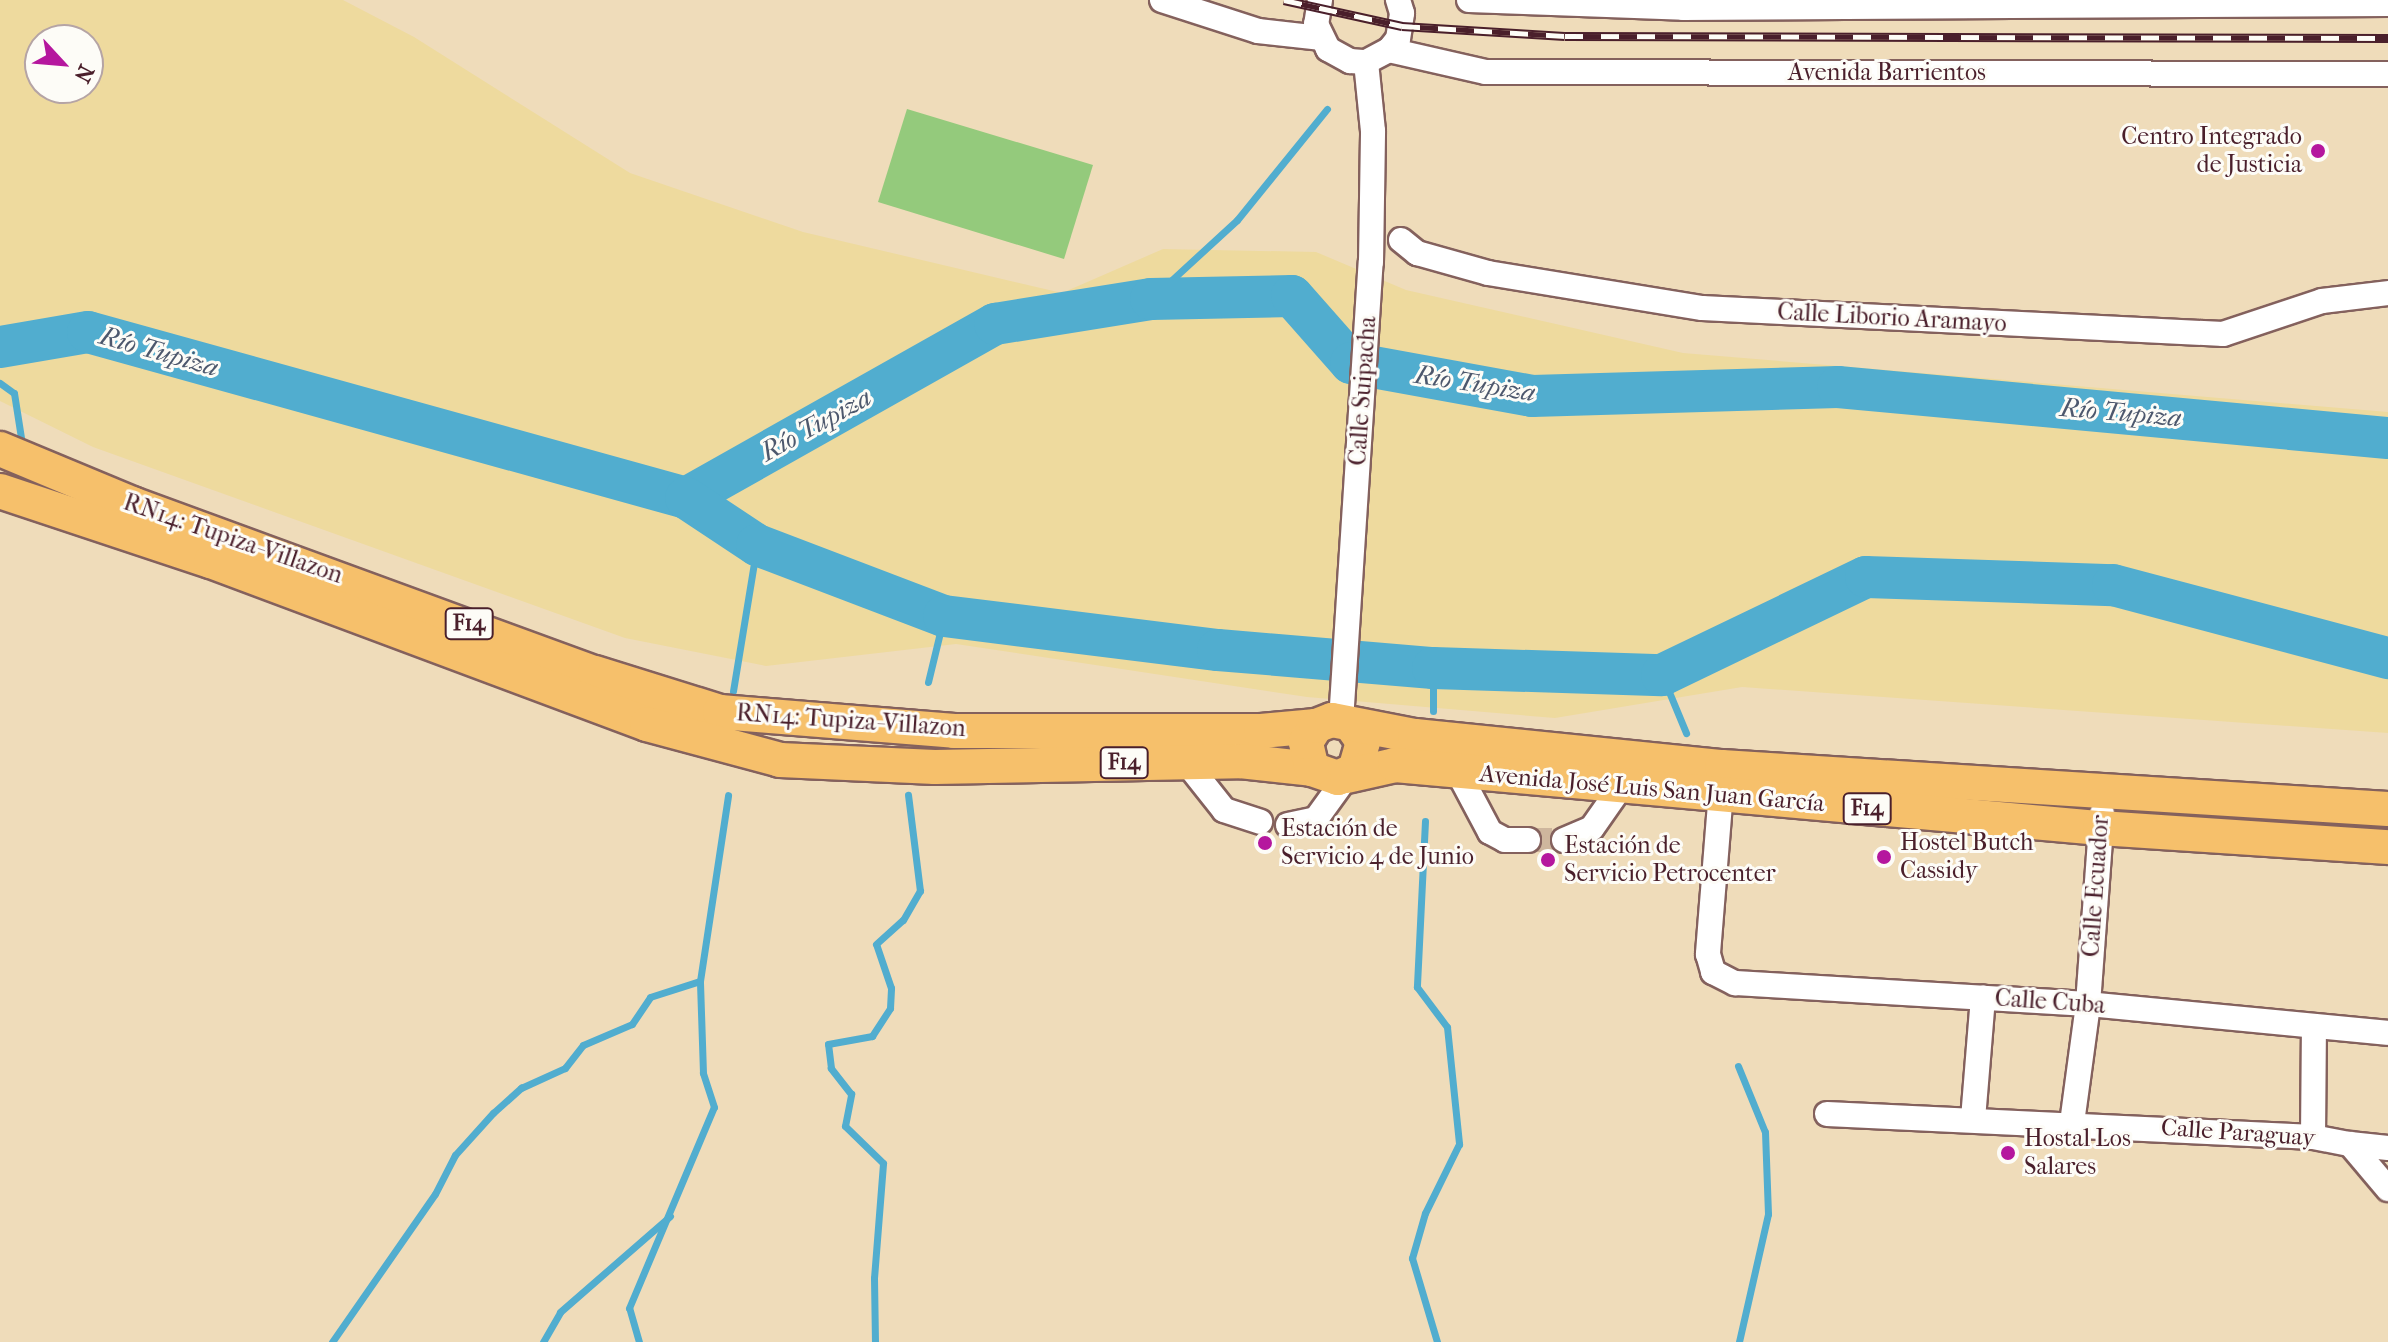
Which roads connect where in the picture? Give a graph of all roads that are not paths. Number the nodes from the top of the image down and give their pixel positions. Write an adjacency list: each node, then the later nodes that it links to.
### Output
1 (1162, 0): 8 (street)
2 (1320, 0): 8 (street)
3 (1398, 0): 9 (street)
4 (1469, 0): 5 (street)
5 (1684, 4): 6 (street)
6 (1792, 4): 7 (street)
7 (2388, 4)
8 (1320, 38): 10 (street)
9 (1389, 50): 10 (street); 11 (street, Avenida Barrientos)
10 (1366, 62): 18 (street, Calle Suipacha)
11 (2388, 74)
12 (1401, 240): 13 (street, Calle Liborio Aramayo)
13 (2388, 293)
14 (0, 449): 16 (highway, RN14: Tupiza-Villazon / F14)
15 (0, 491): 16 (highway, RN14: Tupiza-Villazon / F14)
16 (107, 512): 17 (highway, RN14: Tupiza-Villazon / F14)
17 (670, 713): 19 (highway, RN14: Tupiza-Villazon / F14); 21 (highway, RN14: Tupiza-Villazon / F14)
18 (1336, 724): 19 (highway, RN14: Tupiza-Villazon / F14); 22 (highway); 24 (highway); 25 (highway, Avenida José Luis San Juan García / F14)
19 (853, 726): 21 (highway)
20 (1186, 762): 21 (highway, RN14: Tupiza-Villazon / F14); 22 (highway, RN14: Tupiza-Villazon / F14); 29 (street)
21 (852, 763)
22 (1312, 769): 24 (highway, F14)
23 (1457, 770): 24 (highway, Avenida José Luis San Juan García / F14); 26 (highway, Avenida José Luis San Juan García / F14); 32 (street)
24 (1347, 776): 30 (street)
25 (1722, 782): 26 (highway, Avenida José Luis San Juan García / F14); 27 (highway, Avenida José Luis San Juan García / F14); 31 (highway, Avenida José Luis San Juan García / F14); 35 (street, Calle Cuba)
26 (1620, 788): 33 (street)
27 (2104, 791): 28 (highway, Avenida José Luis San Juan García / F14); 31 (street, Calle Ecuador)
28 (2388, 809)
29 (1260, 822)
30 (1288, 825)
31 (2100, 828): 34 (highway, Avenida José Luis San Juan García / F14); 36 (street, Calle Ecuador)
32 (1528, 840)
33 (1564, 840)
34 (2388, 847)
35 (1983, 997): 36 (street, Calle Cuba); 40 (street)
36 (2088, 1004): 37 (street, Calle Cuba); 41 (street, Calle Ecuador)
37 (2314, 1026): 38 (street, Calle Cuba); 42 (street)
38 (2388, 1033)
39 (1827, 1114): 40 (street, Calle Paraguay)
40 (1973, 1119): 41 (street, Calle Paraguay)
41 (2072, 1123): 42 (street, Calle Paraguay)
42 (2313, 1137): 43 (street, Calle Paraguay)
43 (2350, 1144): 44 (street); 45 (street, Calle Paraguay)
44 (2388, 1148)
45 (2388, 1189)

